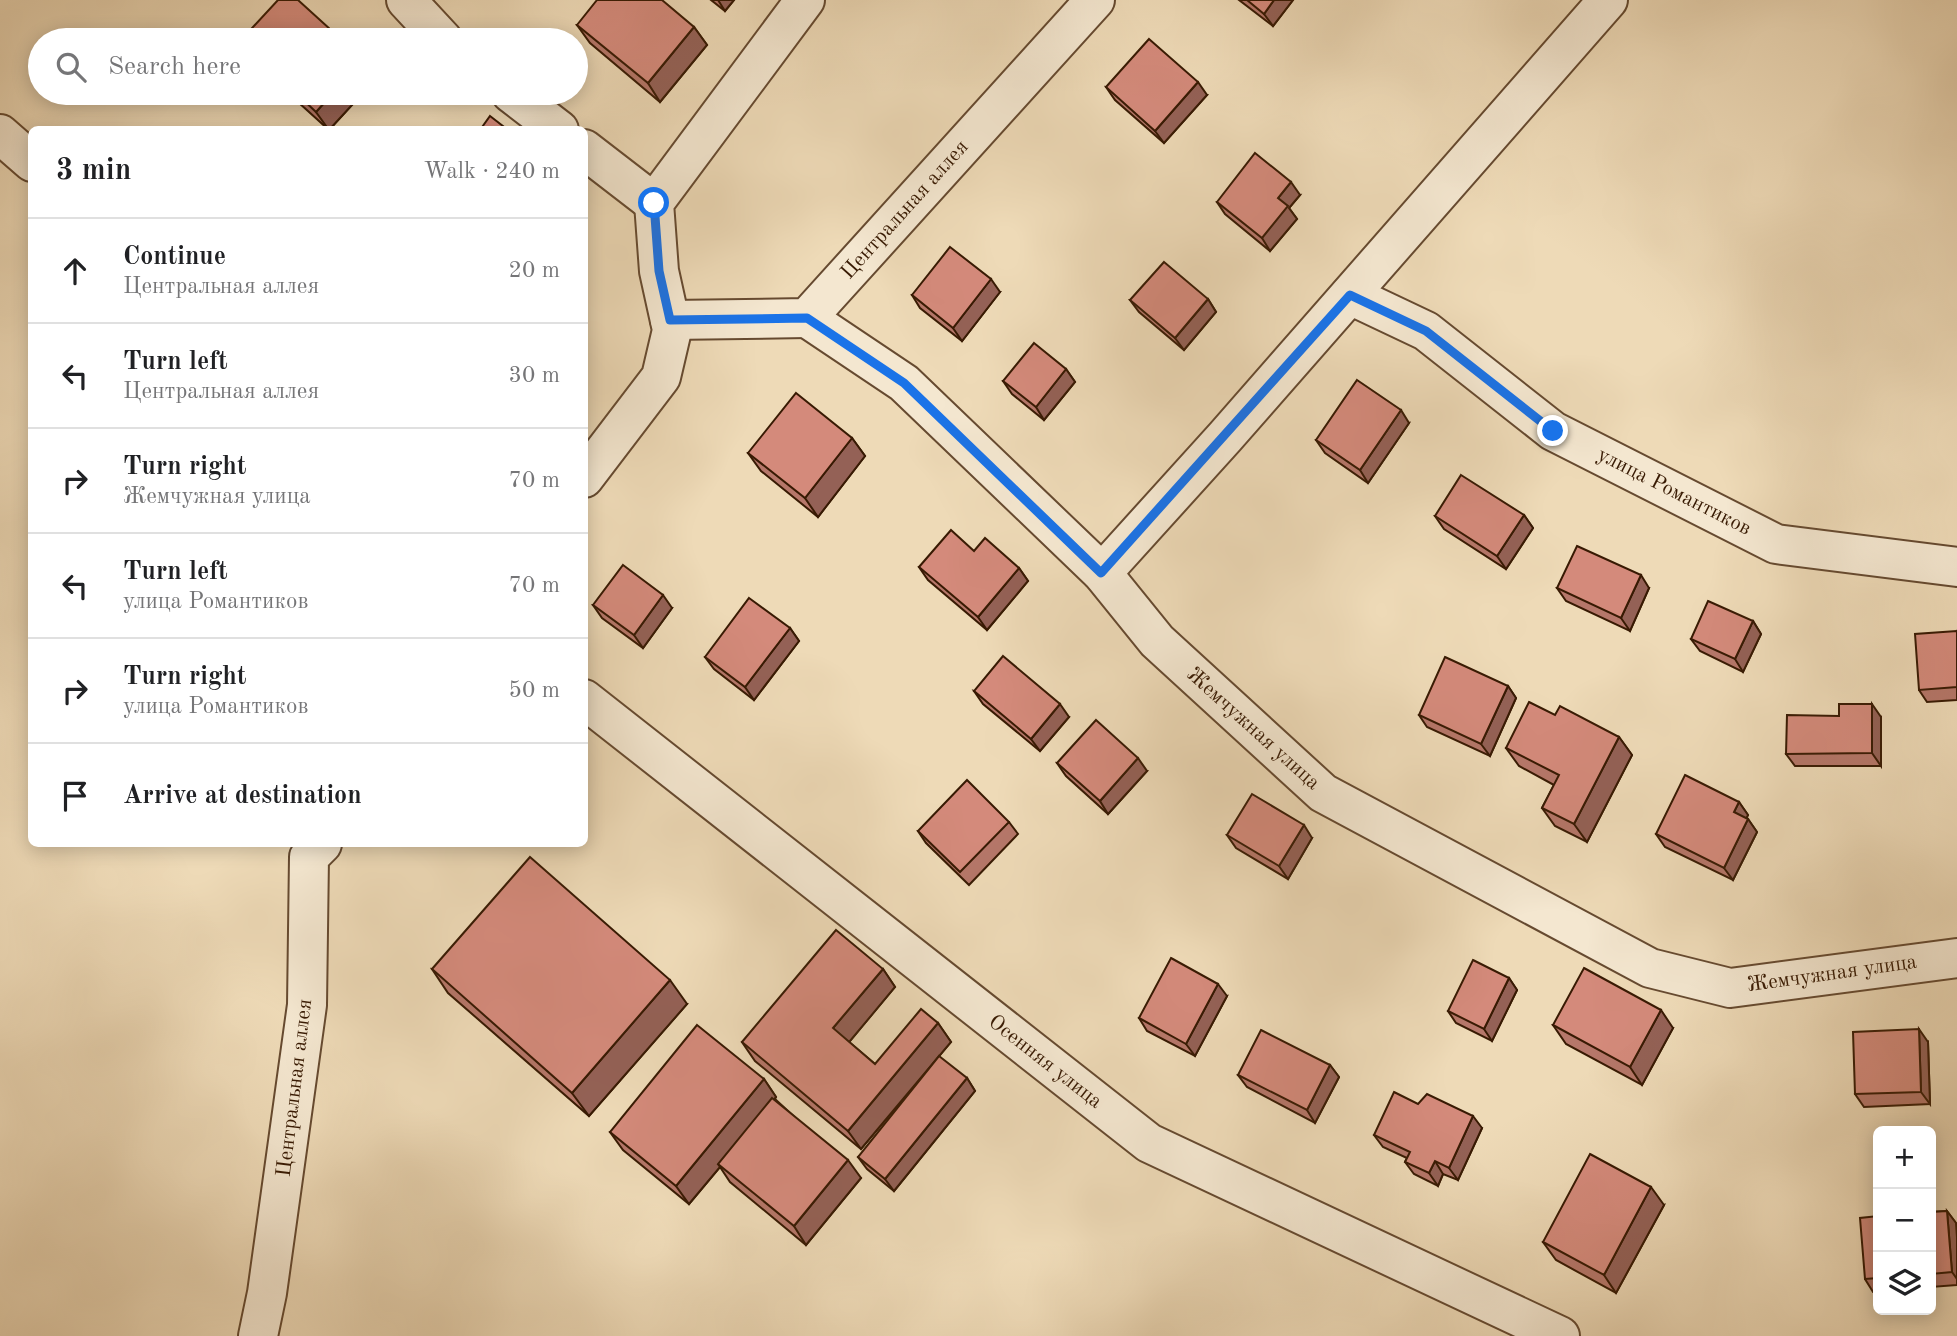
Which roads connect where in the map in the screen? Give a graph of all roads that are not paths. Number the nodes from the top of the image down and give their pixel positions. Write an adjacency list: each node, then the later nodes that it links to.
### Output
1 (406, 0): 5 (street)
2 (805, 0): 11 (street)
3 (1095, 0): 13 (street, Центральная аллея)
4 (1608, 0): 12 (street)
5 (432, 28)
6 (527, 105): 7 (street)
7 (554, 126)
8 (0, 134): 10 (street)
9 (588, 152): 11 (street)
10 (28, 158)
11 (654, 203): 14 (street)
12 (1350, 295): 16 (street, улица Романтиков); 17 (street)
13 (807, 318): 14 (street); 17 (street, Жемчужная улица)
14 (670, 320): 15 (street)
15 (588, 473)
16 (1957, 567)
17 (1101, 573): 20 (street, Жемчужная улица)
18 (588, 702): 22 (street, Осенняя улица)
19 (319, 847): 21 (street, Центральная аллея)
20 (1957, 958)
21 (258, 1336)
22 (1560, 1336)

